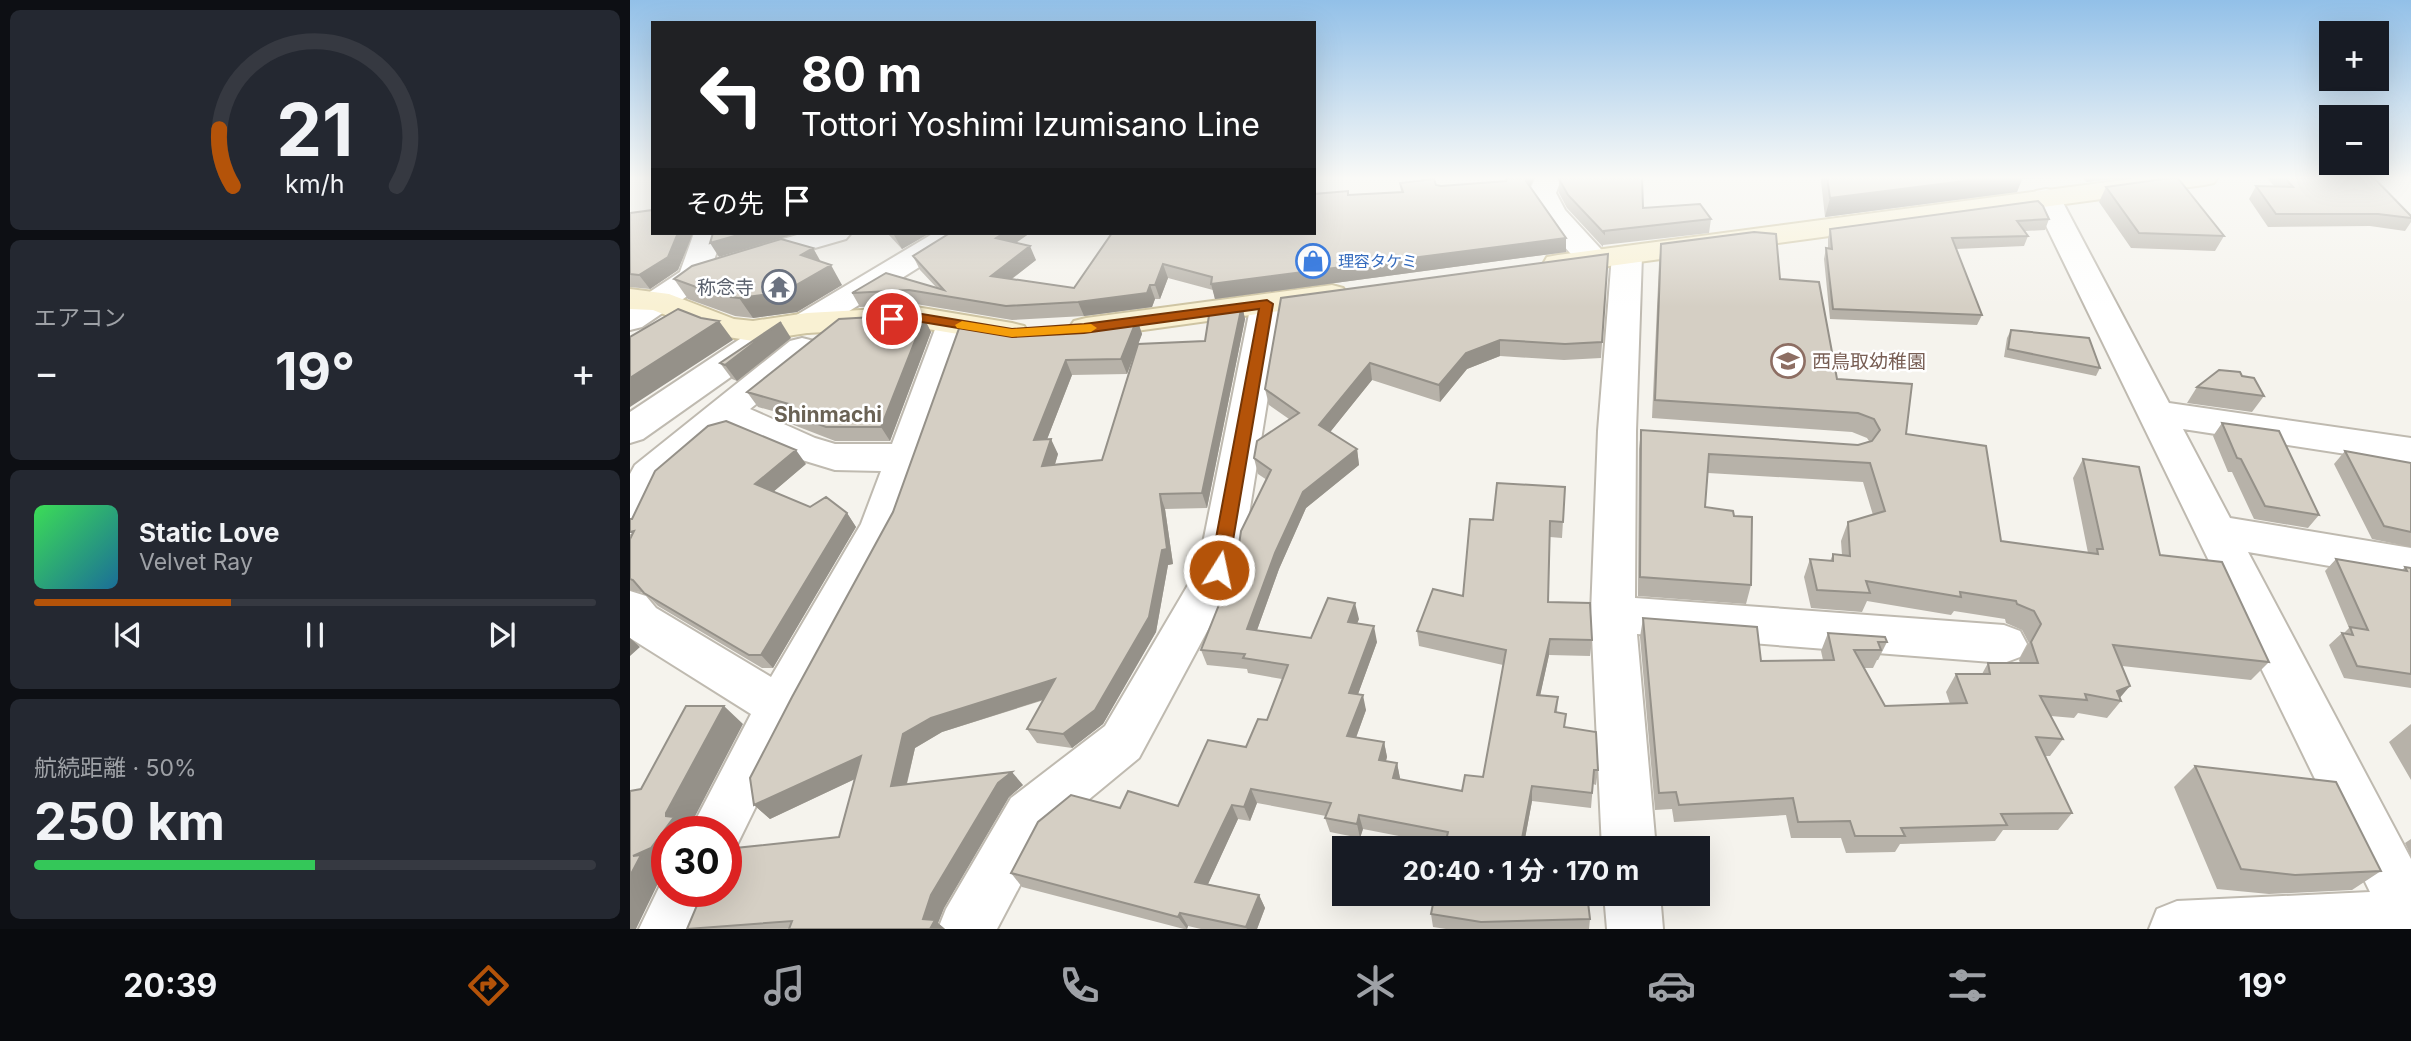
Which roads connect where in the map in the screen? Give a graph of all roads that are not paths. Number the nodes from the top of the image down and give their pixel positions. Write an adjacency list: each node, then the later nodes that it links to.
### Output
1 (1562, 220): 7 (street)
2 (1852, 220): 7 (main road)
3 (2072, 220): 17 (street)
4 (708, 235): 9 (street)
5 (830, 235): 9 (street)
6 (951, 235): 15 (street)
7 (1611, 257): 8 (main road); 25 (street)
8 (1526, 268)
9 (694, 277): 11 (street)
10 (1362, 291): 12 (main road)
11 (644, 300): 13 (street); 15 (main road)
12 (1267, 304): 14 (main road); 34 (street)
13 (630, 320)
14 (954, 324): 15 (main road); 20 (street)
15 (807, 325): 16 (street); 18 (street)
16 (724, 411): 20 (street); 21 (street)
17 (2155, 413): 19 (street); 22 (street)
18 (630, 430)
19 (2411, 451)
20 (905, 457): 27 (street)
21 (630, 519)
22 (2215, 531): 23 (street); 32 (street)
23 (2411, 564)
24 (630, 609): 27 (street)
25 (1613, 614): 26 (street); 29 (street)
26 (2004, 644)
27 (780, 707): 28 (street)
28 (724, 816)
29 (1628, 836)
30 (1634, 906): 35 (street)
31 (678, 907): 33 (street)
32 (2411, 917): 36 (street)
33 (667, 929)
34 (966, 929)
35 (1635, 929)
36 (2177, 929)

